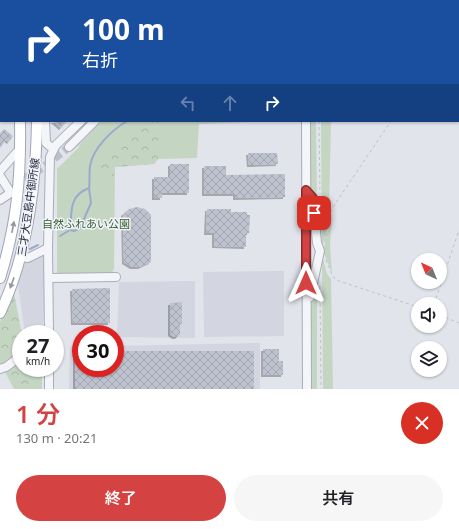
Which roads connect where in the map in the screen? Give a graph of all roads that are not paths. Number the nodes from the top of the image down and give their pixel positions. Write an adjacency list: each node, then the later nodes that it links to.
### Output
1 (20, 122): 17 (main road, 三才大豆島中御所線, one-way to 1)
2 (36, 122): 15 (main road, 三才大豆島中御所線)
3 (45, 122): 8 (street)
4 (80, 122): 8 (street)
5 (94, 122): 7 (street)
6 (306, 122): 12 (street)
7 (69, 147)
8 (53, 150): 14 (street)
9 (16, 153): 10 (street)
10 (0, 171)
11 (2, 186): 13 (street)
12 (306, 190): 20 (street); 20 (street)
13 (0, 200)
14 (48, 248): 15 (street); 18 (street)
15 (21, 257): 19 (main road, 三才大豆島中御所線, one-way to 19)
16 (116, 277): 18 (street)
17 (0, 278)
18 (49, 278): 21 (street)
19 (0, 313)
20 (306, 314): 26 (street)
21 (49, 325)
22 (12, 363): 23 (street)
23 (0, 369)
24 (49, 377): 25 (street)
25 (49, 389)
26 (307, 389)

